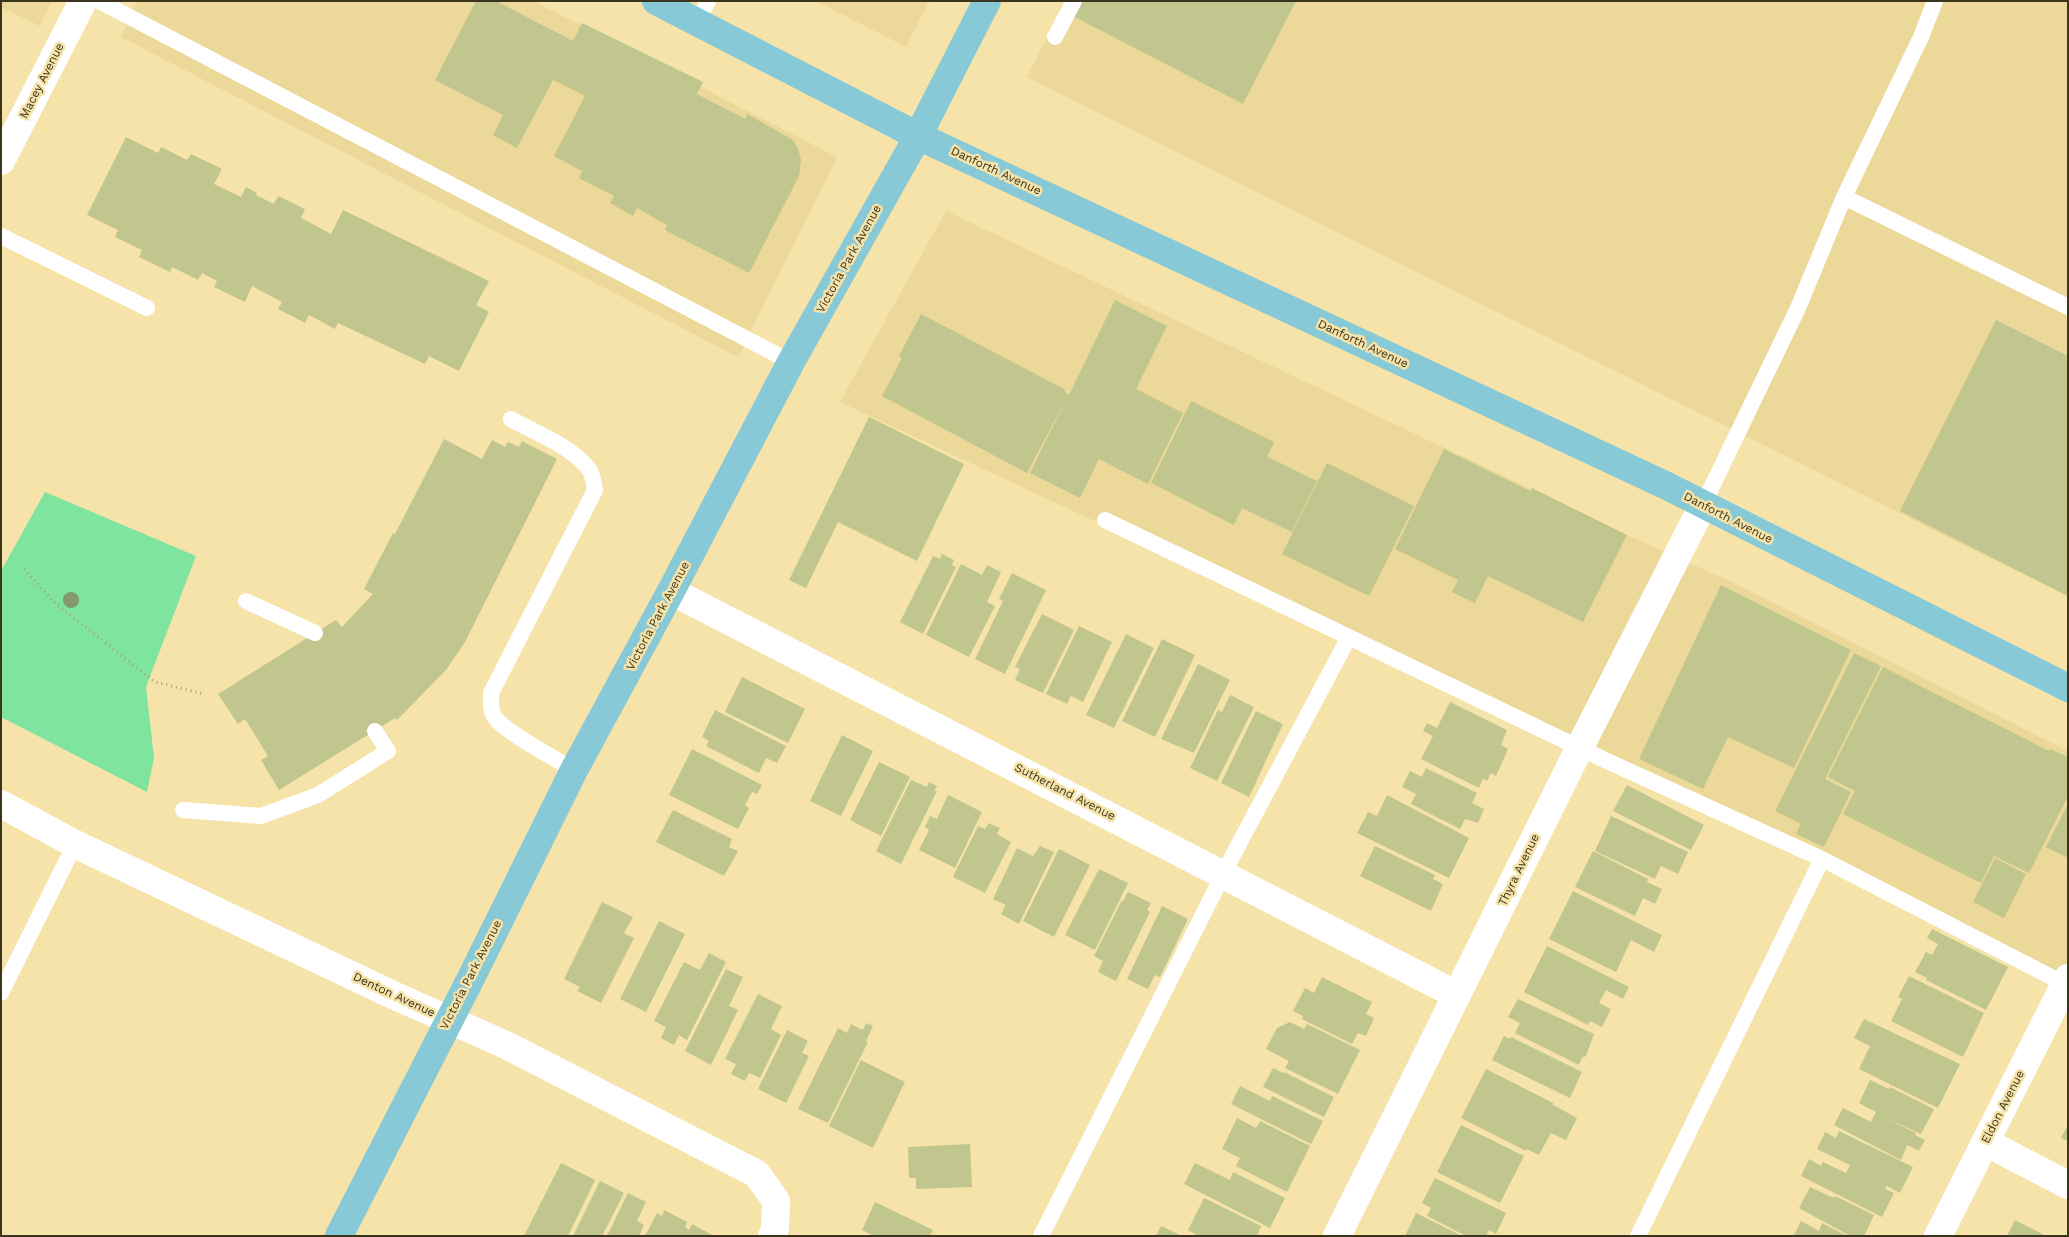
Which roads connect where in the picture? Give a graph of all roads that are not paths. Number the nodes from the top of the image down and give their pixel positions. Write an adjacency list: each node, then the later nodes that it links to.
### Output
1 (83, 1): 10 (street, Macey Avenue)
2 (99, 1): 15 (lane)
3 (656, 1): 7 (main road, Danforth Avenue)
4 (987, 1): 9 (main road, Victoria Park Avenue)
5 (1074, 1): 8 (lane)
6 (1935, 1): 11 (lane)
7 (703, 12): 9 (main road, Danforth Avenue)
8 (1055, 37)
9 (918, 136): 15 (main road, Victoria Park Avenue); 17 (main road, Danforth Avenue)
10 (1, 161)
11 (1844, 197): 13 (lane); 17 (lane)
12 (1, 236): 14 (lane)
13 (2068, 307)
14 (147, 308)
15 (791, 362): 19 (main road, Victoria Park Avenue)
16 (511, 419): 26 (lane)
17 (1703, 505): 23 (main road, Danforth Avenue); 25 (street, Thyra Avenue)
18 (1105, 520): 22 (lane)
19 (671, 592): 26 (main road, Victoria Park Avenue); 31 (street, Sutherland Avenue)
20 (246, 601): 21 (lane)
21 (315, 633)
22 (1349, 637): 25 (lane); 31 (lane)
23 (2068, 688)
24 (375, 731): 28 (lane)
25 (1580, 747): 30 (lane); 34 (street, Thyra Avenue)
26 (574, 770): 35 (main road, Victoria Park Avenue)
27 (1, 804): 29 (street, Denton Avenue)
28 (183, 810)
29 (75, 844): 33 (lane); 35 (street, Denton Avenue)
30 (1822, 859): 32 (lane); 42 (lane)
31 (1223, 873): 34 (street, Sutherland Avenue); 40 (lane)
32 (2066, 981): 36 (street, Eldon Avenue)
33 (1, 993)
34 (1457, 995): 41 (street, Thyra Avenue)
35 (448, 1020): 38 (main road, Victoria Park Avenue); 39 (street, Denton Avenue)
36 (1985, 1142): 37 (street); 43 (street, Eldon Avenue)
37 (2068, 1185)
38 (339, 1236)
39 (772, 1236)
40 (1042, 1236)
41 (1337, 1236)
42 (1638, 1236)
43 (1938, 1236)

